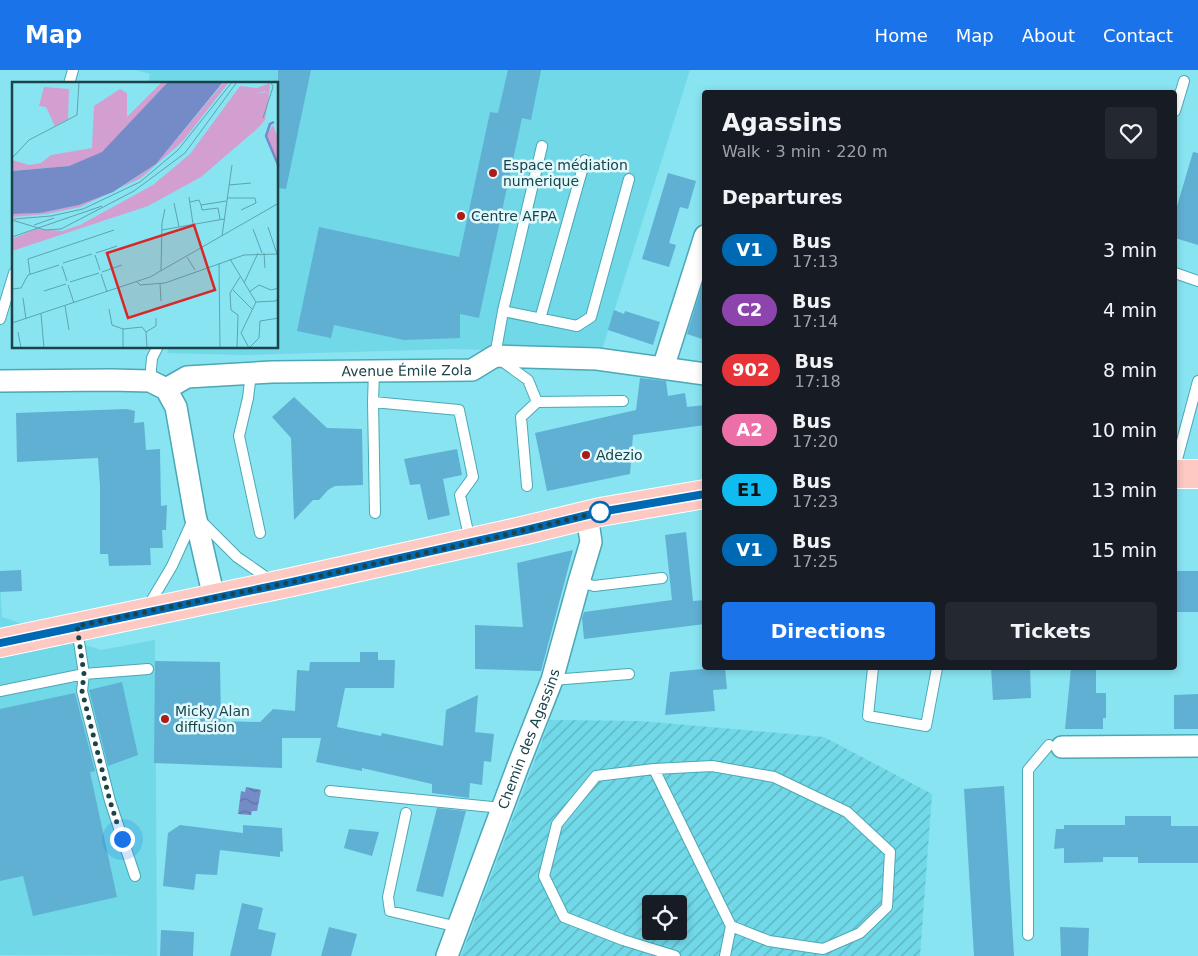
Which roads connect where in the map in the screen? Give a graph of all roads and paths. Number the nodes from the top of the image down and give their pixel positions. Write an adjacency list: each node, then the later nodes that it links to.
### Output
1 (1184, 81): 2 (lane)
2 (1177, 105)
3 (542, 146): 10 (lane)
4 (585, 160): 11 (lane)
5 (629, 178): 11 (lane)
6 (702, 245): 15 (street)
7 (1177, 274): 9 (lane)
8 (12, 280): 12 (lane)
9 (1198, 281)
10 (503, 311): 11 (lane); 14 (lane)
11 (540, 319)
12 (0, 320)
13 (156, 349): 21 (lane)
14 (494, 356): 15 (street); 16 (street, Avenue Émile Zola); 24 (lane)
15 (663, 368): 18 (street)
16 (374, 370): 17 (street, Avenue Émile Zola); 23 (lane)
17 (251, 373): 21 (street, Avenue Émile Zola); 33 (lane)
18 (702, 374)
19 (1198, 381): 25 (lane)
20 (0, 382): 21 (street)
21 (158, 385): 31 (street)
22 (623, 401): 24 (lane)
23 (373, 402): 30 (lane); 34 (lane)
24 (537, 402): 28 (lane)
25 (1177, 460)
26 (1177, 474): 27 (main road)
27 (1198, 474)
28 (526, 486)
29 (702, 495): 32 (main road)
30 (376, 513)
31 (195, 515): 37 (lane); 38 (street); 39 (lane)
32 (587, 515): 34 (main road); 36 (street, Chemin des Agassins)
33 (260, 533)
34 (470, 543): 37 (main road)
35 (662, 578): 36 (lane)
36 (579, 582): 47 (street, Chemin des Agassins)
37 (278, 585): 38 (main road)
38 (214, 598): 39 (main road)
39 (143, 613): 40 (main road)
40 (77, 626): 41 (main road); 45 (lane)
41 (0, 643)
42 (148, 669): 45 (lane)
43 (873, 670): 44 (lane)
44 (937, 670)
45 (84, 674): 48 (lane); 55 (lane)
46 (629, 674): 47 (lane)
47 (552, 680): 53 (street, Chemin des Agassins)
48 (0, 691)
49 (1056, 746): 50 (street); 58 (lane)
50 (1198, 746)
51 (654, 769): 56 (lane); 56 (lane); 60 (lane)
52 (330, 791): 53 (lane)
53 (502, 808): 57 (street, Chemin des Agassins)
54 (406, 813): 57 (lane)
55 (135, 876)
56 (731, 926): 61 (lane)
57 (458, 927): 59 (street, Chemin des Agassins)
58 (1028, 935)
59 (447, 956)
60 (675, 956)
61 (725, 956)

